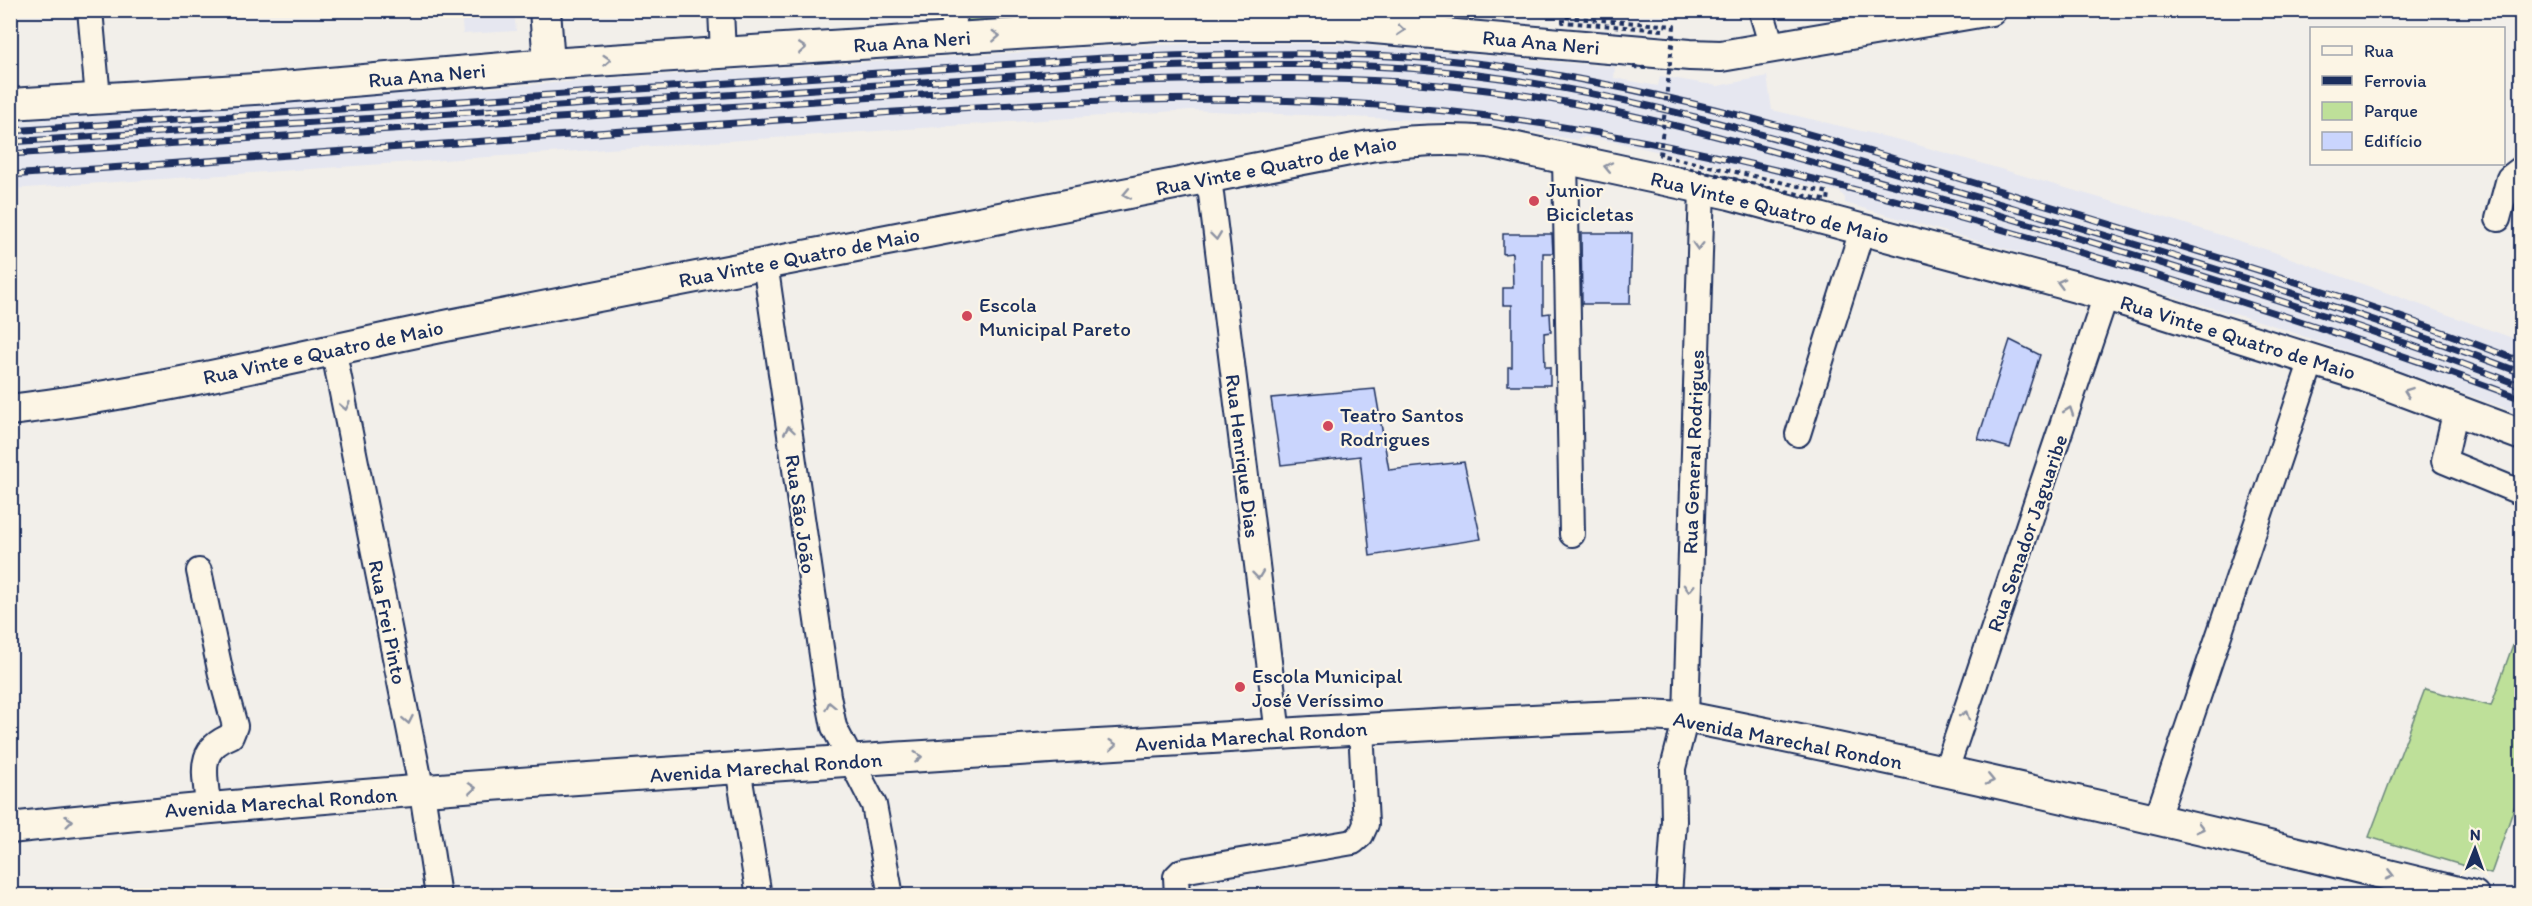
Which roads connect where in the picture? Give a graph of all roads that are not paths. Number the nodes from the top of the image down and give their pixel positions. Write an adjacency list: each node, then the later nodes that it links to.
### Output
1 (90, 10): 11 (street)
2 (545, 10): 10 (main road)
3 (722, 10): 9 (street)
4 (1761, 10): 8 (street)
5 (1990, 10): 8 (main road, Rua Ana Neri)
6 (1190, 18): 7 (main road, Rua Ana Neri, one-way to 6); 8 (main road, Rua Ana Neri, one-way to 8)
7 (954, 24): 9 (main road, Rua Ana Neri, one-way to 7)
8 (1772, 47)
9 (723, 53): 10 (main road, Rua Ana Neri, one-way to 9)
10 (549, 64): 11 (main road, Rua Ana Neri)
11 (98, 98): 12 (main road, Rua Ana Neri)
12 (10, 104)
13 (1565, 158): 15 (main road, Rua Vinte e Quatro de Maio, one-way to 13); 16 (main road, Rua Vinte e Quatro de Maio); 28 (street)
14 (2522, 168): 17 (street)
15 (1692, 177): 18 (main road, Rua Vinte e Quatro de Maio); 30 (street, Rua General Rodrigues, one-way to 30)
16 (1209, 178): 19 (main road, Rua Vinte e Quatro de Maio, one-way to 19); 32 (street, Rua Henrique Dias, one-way to 32)
17 (2498, 219)
18 (1862, 230): 20 (main road, Rua Vinte e Quatro de Maio, one-way to 18); 25 (street)
19 (765, 263): 21 (main road, Rua Vinte e Quatro de Maio); 33 (street, Rua São João, one-way to 19)
20 (2106, 296): 22 (main road, Rua Vinte e Quatro de Maio); 35 (street, Rua Senador Jaguaribe, one-way to 20)
21 (333, 348): 24 (main road, Rua Vinte e Quatro de Maio); 36 (street, Rua Frei Pinto, one-way to 36)
22 (2312, 360): 23 (main road, Rua Vinte e Quatro de Maio, one-way to 22); 38 (street)
23 (2456, 409): 26 (main road, Rua Vinte e Quatro de Maio); 27 (street)
24 (10, 410)
25 (1798, 434)
26 (2522, 435)
27 (2522, 493)
28 (1572, 534)
29 (199, 571): 37 (street)
30 (1686, 717): 31 (main road, Avenida Marechal Rondon); 35 (main road, Avenida Marechal Rondon); 44 (street, Rua General Rodrigues)
31 (1361, 729): 32 (main road, Avenida Marechal Rondon); 43 (street)
32 (1278, 734): 33 (main road, Avenida Marechal Rondon, one-way to 32)
33 (850, 761): 34 (main road, Avenida Marechal Rondon); 42 (street, Rua São João)
34 (738, 768): 36 (main road, Avenida Marechal Rondon, one-way to 34); 41 (street)
35 (1946, 770): 38 (main road, Avenida Marechal Rondon, one-way to 38)
36 (422, 792): 37 (main road, Avenida Marechal Rondon); 40 (street, Rua Frei Pinto)
37 (208, 807): 39 (main road, Avenida Marechal Rondon, one-way to 37)
38 (2157, 818): 45 (main road, Avenida Marechal Rondon, one-way to 45)
39 (10, 828)
40 (438, 896)
41 (759, 896)
42 (891, 896)
43 (1177, 896)
44 (1669, 896)
45 (2474, 896)

